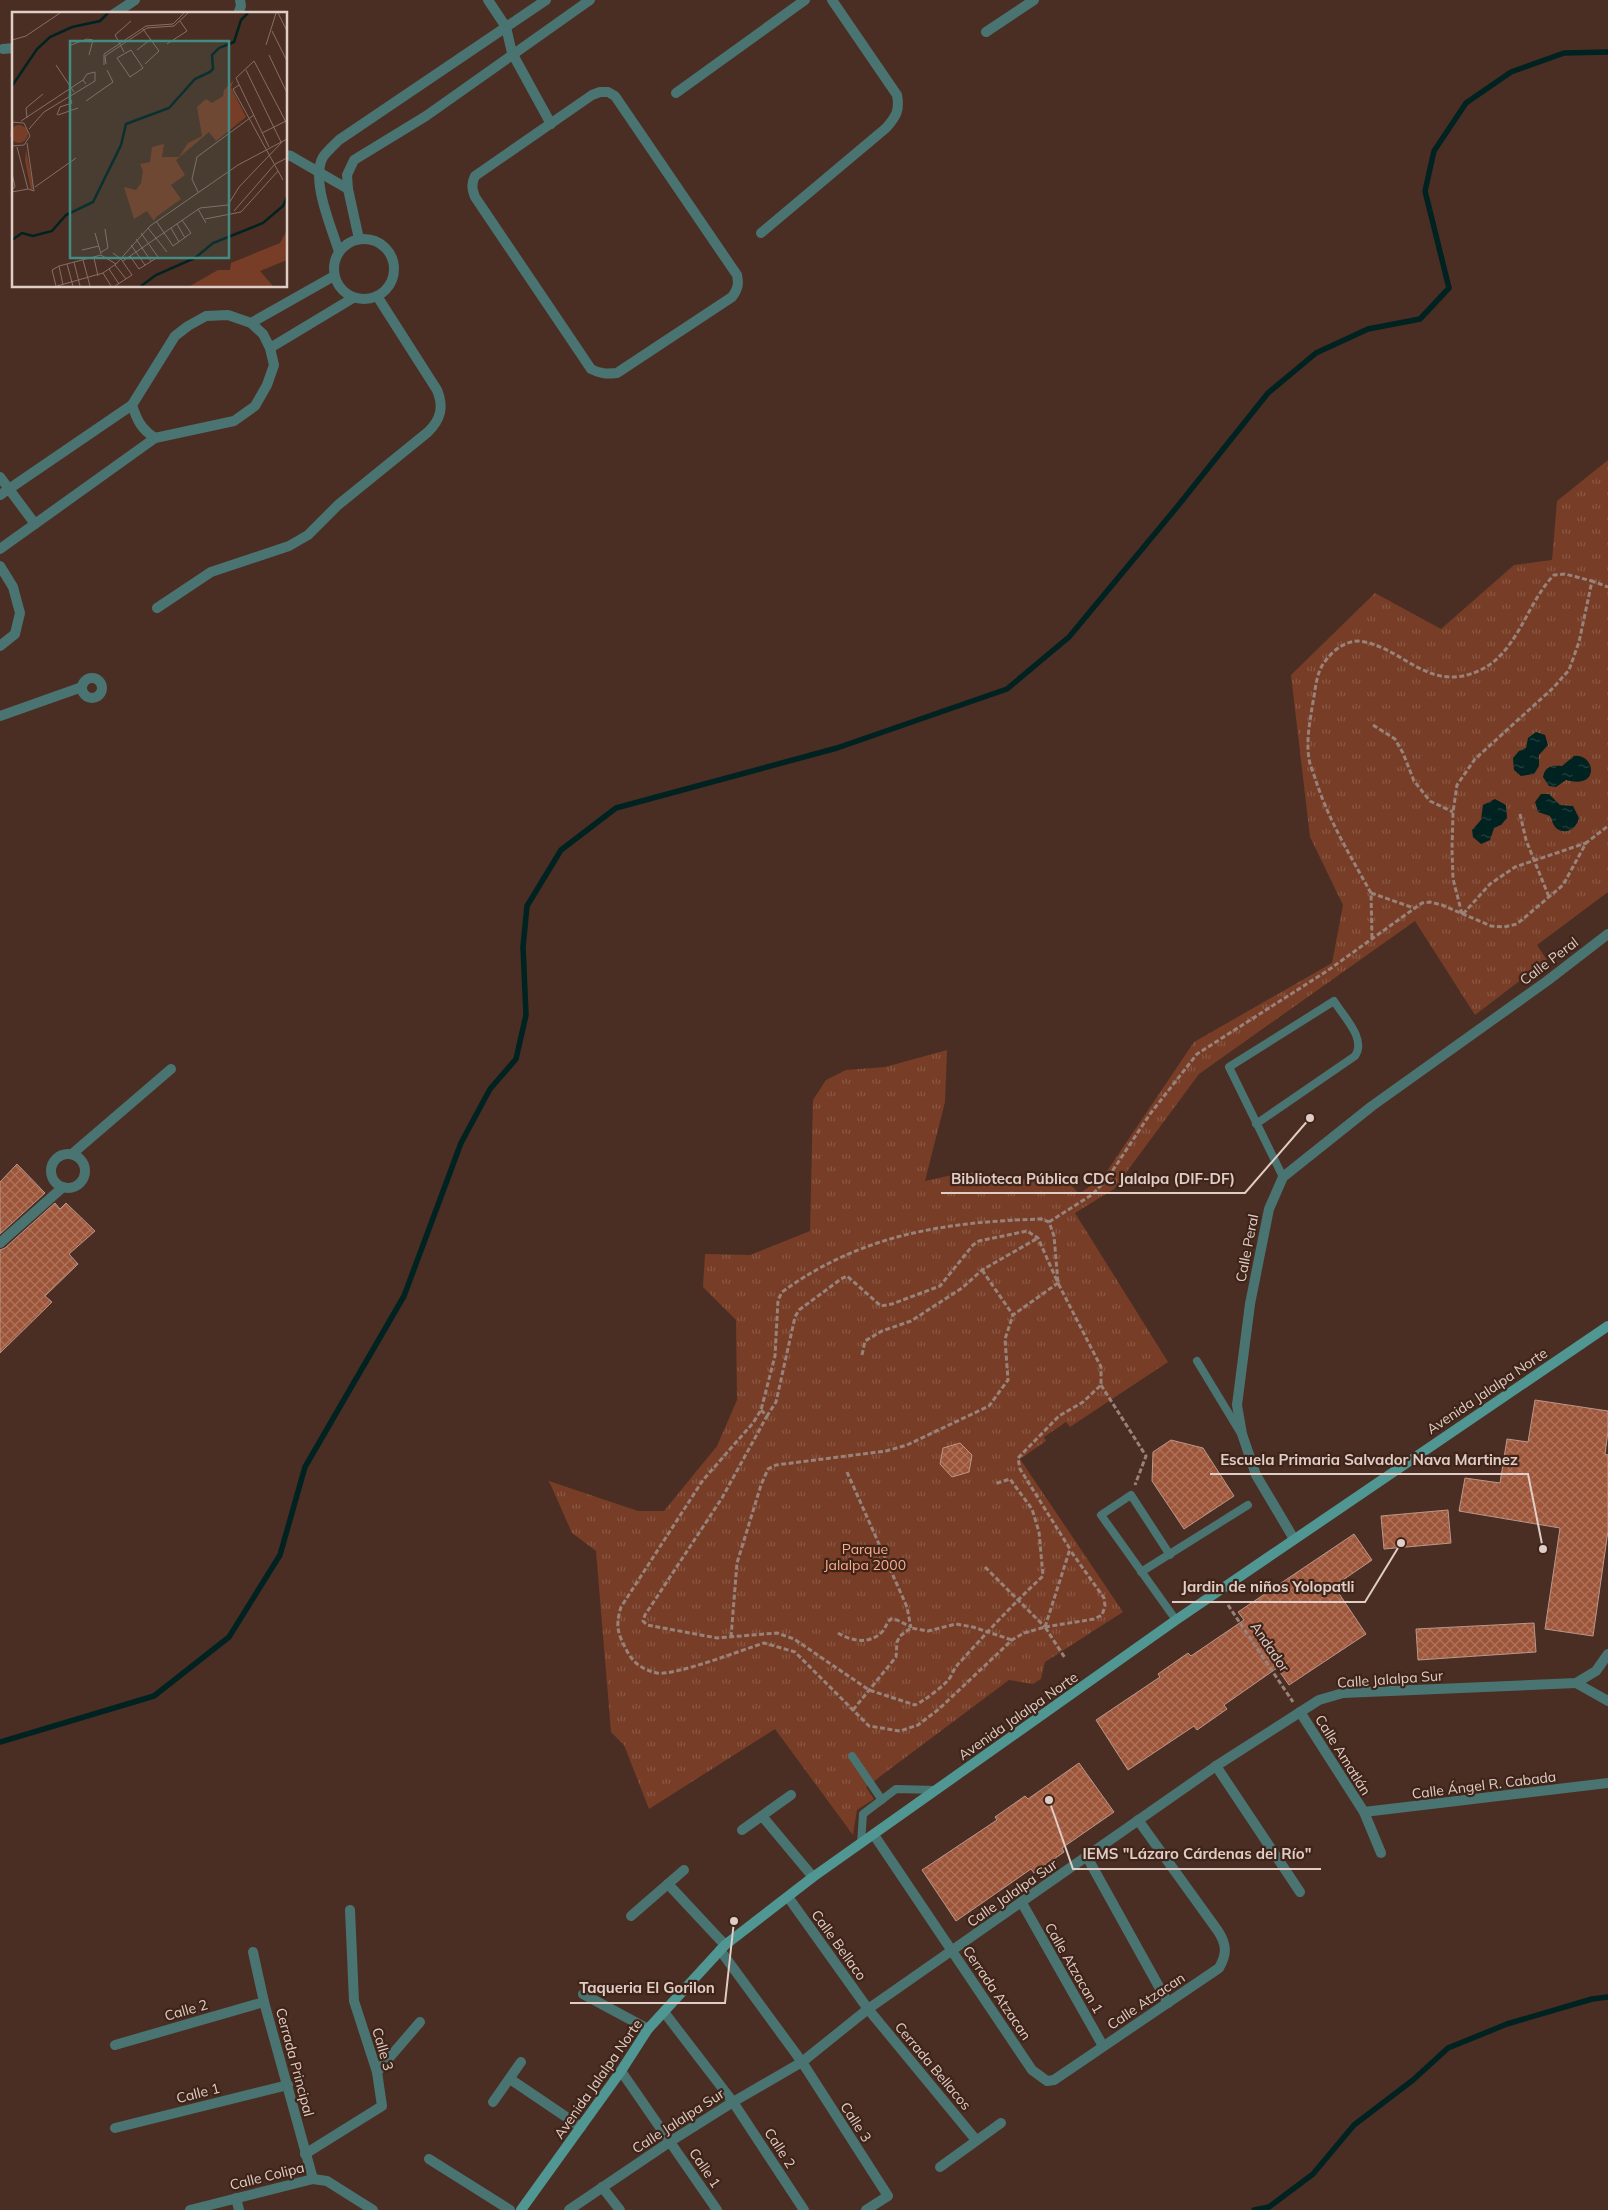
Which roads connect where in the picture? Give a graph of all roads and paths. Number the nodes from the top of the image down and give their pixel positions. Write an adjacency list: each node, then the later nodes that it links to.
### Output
1 (135, 0): 8 (street)
2 (488, 0): 9 (street)
3 (546, 0): 9 (street)
4 (590, 0): 11 (street)
5 (805, 0): 12 (street)
6 (832, 0): 17 (street)
7 (1034, 0): 10 (street)
8 (117, 12)
9 (506, 27): 11 (street); 15 (street)
10 (986, 32)
11 (512, 53): 13 (street); 16 (street)
12 (676, 94)
13 (551, 124): 13 (street)
14 (288, 155): 15 (street)
15 (318, 173): 16 (street); 19 (street)
16 (348, 190): 18 (street)
17 (761, 233)
18 (360, 239): 19 (street); 21 (street)
19 (339, 252): 20 (street)
20 (334, 276): 22 (street); 23 (street)
21 (377, 296): 22 (street); 34 (street)
22 (353, 298): 24 (street)
23 (251, 322): 24 (street); 25 (street)
24 (270, 348): 26 (street)
25 (132, 405): 26 (street); 28 (street)
26 (155, 438): 29 (street)
27 (0, 477): 28 (street)
28 (4, 492): 29 (street)
29 (34, 524): 30 (street)
30 (0, 549)
31 (0, 566): 35 (street)
32 (1592, 581): 33 (path); 39 (path); 44 (path)
33 (1608, 587)
34 (157, 608)
35 (0, 646)
36 (82, 688): 37 (street)
37 (0, 716)
38 (1373, 725): 39 (path)
39 (1453, 812): 47 (path)
40 (1520, 814): 43 (path)
41 (1608, 826): 42 (path)
42 (1586, 843): 43 (path); 45 (path)
43 (1535, 861): 45 (path); 47 (path)
44 (1370, 893): 46 (path); 49 (path)
45 (1549, 897): 47 (path)
46 (1414, 908)
47 (1462, 914)
48 (1608, 934): 53 (street, Calle Peral)
49 (1372, 939)
50 (171, 1069): 52 (street)
51 (1256, 1124): 51 (lane); 53 (lane)
52 (72, 1154): 54 (street); 54 (street)
53 (1283, 1177): 66 (street, Calle Peral)
54 (63, 1187): 56 (street)
55 (1038, 1238): 57 (path); 58 (path); 65 (path)
56 (0, 1243)
57 (982, 1270): 59 (path); 61 (path)
58 (1058, 1283): 59 (path); 63 (path); 64 (path)
59 (1012, 1315): 83 (path)
60 (1608, 1326): 71 (street, Avenida Jalalpa Norte)
61 (862, 1355)
62 (1196, 1361): 66 (lane)
63 (1101, 1385): 69 (path); 72 (path)
64 (761, 1410): 65 (path); 91 (path)
65 (767, 1416): 83 (path)
66 (1242, 1434): 71 (street, Calle Peral)
67 (847, 1472): 80 (path)
68 (994, 1484): 76 (path)
69 (1131, 1495): 73 (lane); 75 (lane)
70 (1248, 1505): 73 (lane)
71 (1294, 1539): 78 (street, Avenida Jalalpa Norte)
72 (1070, 1549): 79 (path); 79 (path)
73 (1170, 1555): 75 (lane)
74 (985, 1567): 76 (path)
75 (1141, 1572): 78 (lane)
76 (1018, 1600): 79 (path); 81 (path)
77 (1228, 1605): 90 (path, Andador)
78 (1176, 1620): 96 (street, Avenida Jalalpa Norte)
79 (1045, 1627): 84 (path); 86 (path)
80 (912, 1628): 81 (path); 82 (path); 88 (path)
81 (988, 1632): 84 (path); 88 (path)
82 (838, 1633)
83 (731, 1637): 88 (path)
84 (1012, 1640): 91 (path)
85 (1608, 1654): 87 (street)
86 (1065, 1658)
87 (1576, 1683): 89 (street); 92 (street, Calle Jalalpa Sur)
88 (869, 1690): 91 (path)
89 (1608, 1701)
90 (1294, 1702)
91 (853, 1710)
92 (1300, 1712): 94 (street, Calle Jalalpa Sur); 99 (street, Calle Amatlán)
93 (852, 1756): 98 (lane)
94 (1216, 1766): 101 (street, Calle Jalalpa Sur); 110 (street)
95 (1608, 1783): 99 (street, Calle Ángel R. Cabada)
96 (937, 1790): 98 (lane); 103 (street, Avenida Jalalpa Norte)
97 (791, 1795): 100 (street)
98 (882, 1800): 104 (lane)
99 (1364, 1812): 105 (street, Calle Amatlán)
100 (762, 1816): 102 (street); 108 (street)
101 (1138, 1820): 106 (street, Calle Jalalpa Sur); 120 (street, Calle Atzacan)
102 (742, 1830)
103 (874, 1835): 104 (street, Avenida Jalalpa Norte); 116 (street, Cerrada Atzacan)
104 (861, 1844): 108 (street, Avenida Jalalpa Norte)
105 (1381, 1854)
106 (1087, 1858): 112 (street, Calle Jalalpa Sur); 120 (street)
107 (684, 1870): 109 (street)
108 (813, 1877): 111 (street, Avenida Jalalpa Norte)
109 (668, 1884): 114 (street); 115 (street, Calle 3)
110 (1300, 1892)
111 (788, 1897): 115 (street, Avenida Jalalpa Norte); 121 (street, Calle Bellaco)
112 (1022, 1903): 116 (street, Calle Jalalpa Sur); 126 (street, Calle Atzacan 1)
113 (350, 1910): 130 (street, Calle 3)
114 (631, 1916)
115 (722, 1948): 122 (street, Avenida Jalalpa Norte); 128 (street, Calle 3)
116 (952, 1951): 121 (street, Calle Jalalpa Sur); 132 (street, Cerrada Atzacan)
117 (253, 1952): 119 (street, Cerrada Principal)
118 (583, 1994): 124 (street)
119 (264, 2002): 125 (street, Calle 2); 133 (street, Cerrada Principal)
120 (1168, 2003): 126 (street, Calle Atzacan)
121 (868, 2009): 128 (street, Calle Jalalpa Sur); 139 (street, Cerrada Bellacos)
122 (664, 2012): 124 (street, Avenida Jalalpa Norte); 135 (street, Calle 2)
123 (420, 2022): 130 (street)
124 (648, 2029): 129 (street, Avenida Jalalpa Norte)
125 (115, 2045)
126 (1103, 2046): 132 (street, Calle Atzacan)
127 (522, 2062): 131 (street)
128 (802, 2062): 135 (street, Calle Jalalpa Sur); 156 (street, Calle 3)
129 (621, 2071): 137 (street, Avenida Jalalpa Norte); 140 (street, Calle 1)
130 (377, 2072): 141 (street, Calle 3)
131 (510, 2078): 134 (street); 137 (street)
132 (1054, 2080)
133 (288, 2085): 138 (street, Calle 1); 141 (street, Cerrada Principal)
134 (493, 2102)
135 (733, 2102): 140 (street, Calle Jalalpa Sur); 155 (street, Calle 2)
136 (1001, 2123): 139 (street)
137 (581, 2127): 151 (street, Avenida Jalalpa Norte)
138 (115, 2128)
139 (976, 2140): 143 (street)
140 (671, 2141): 145 (street, Calle Jalalpa Sur); 154 (street, Calle 1)
141 (305, 2154): 144 (street, Cerrada Principal)
142 (429, 2159): 150 (street)
143 (940, 2167)
144 (313, 2178): 146 (street, Calle Colipa); 149 (street, Calle Colipa)
145 (602, 2187): 152 (street, Calle Jalalpa Sur); 153 (street)
146 (236, 2198): 147 (street, Calle Colipa); 148 (street)
147 (190, 2210)
148 (239, 2210)
149 (373, 2210)
150 (510, 2210)
151 (521, 2210)
152 (569, 2210)
153 (620, 2210)
154 (717, 2210)
155 (804, 2210)
156 (866, 2210)

